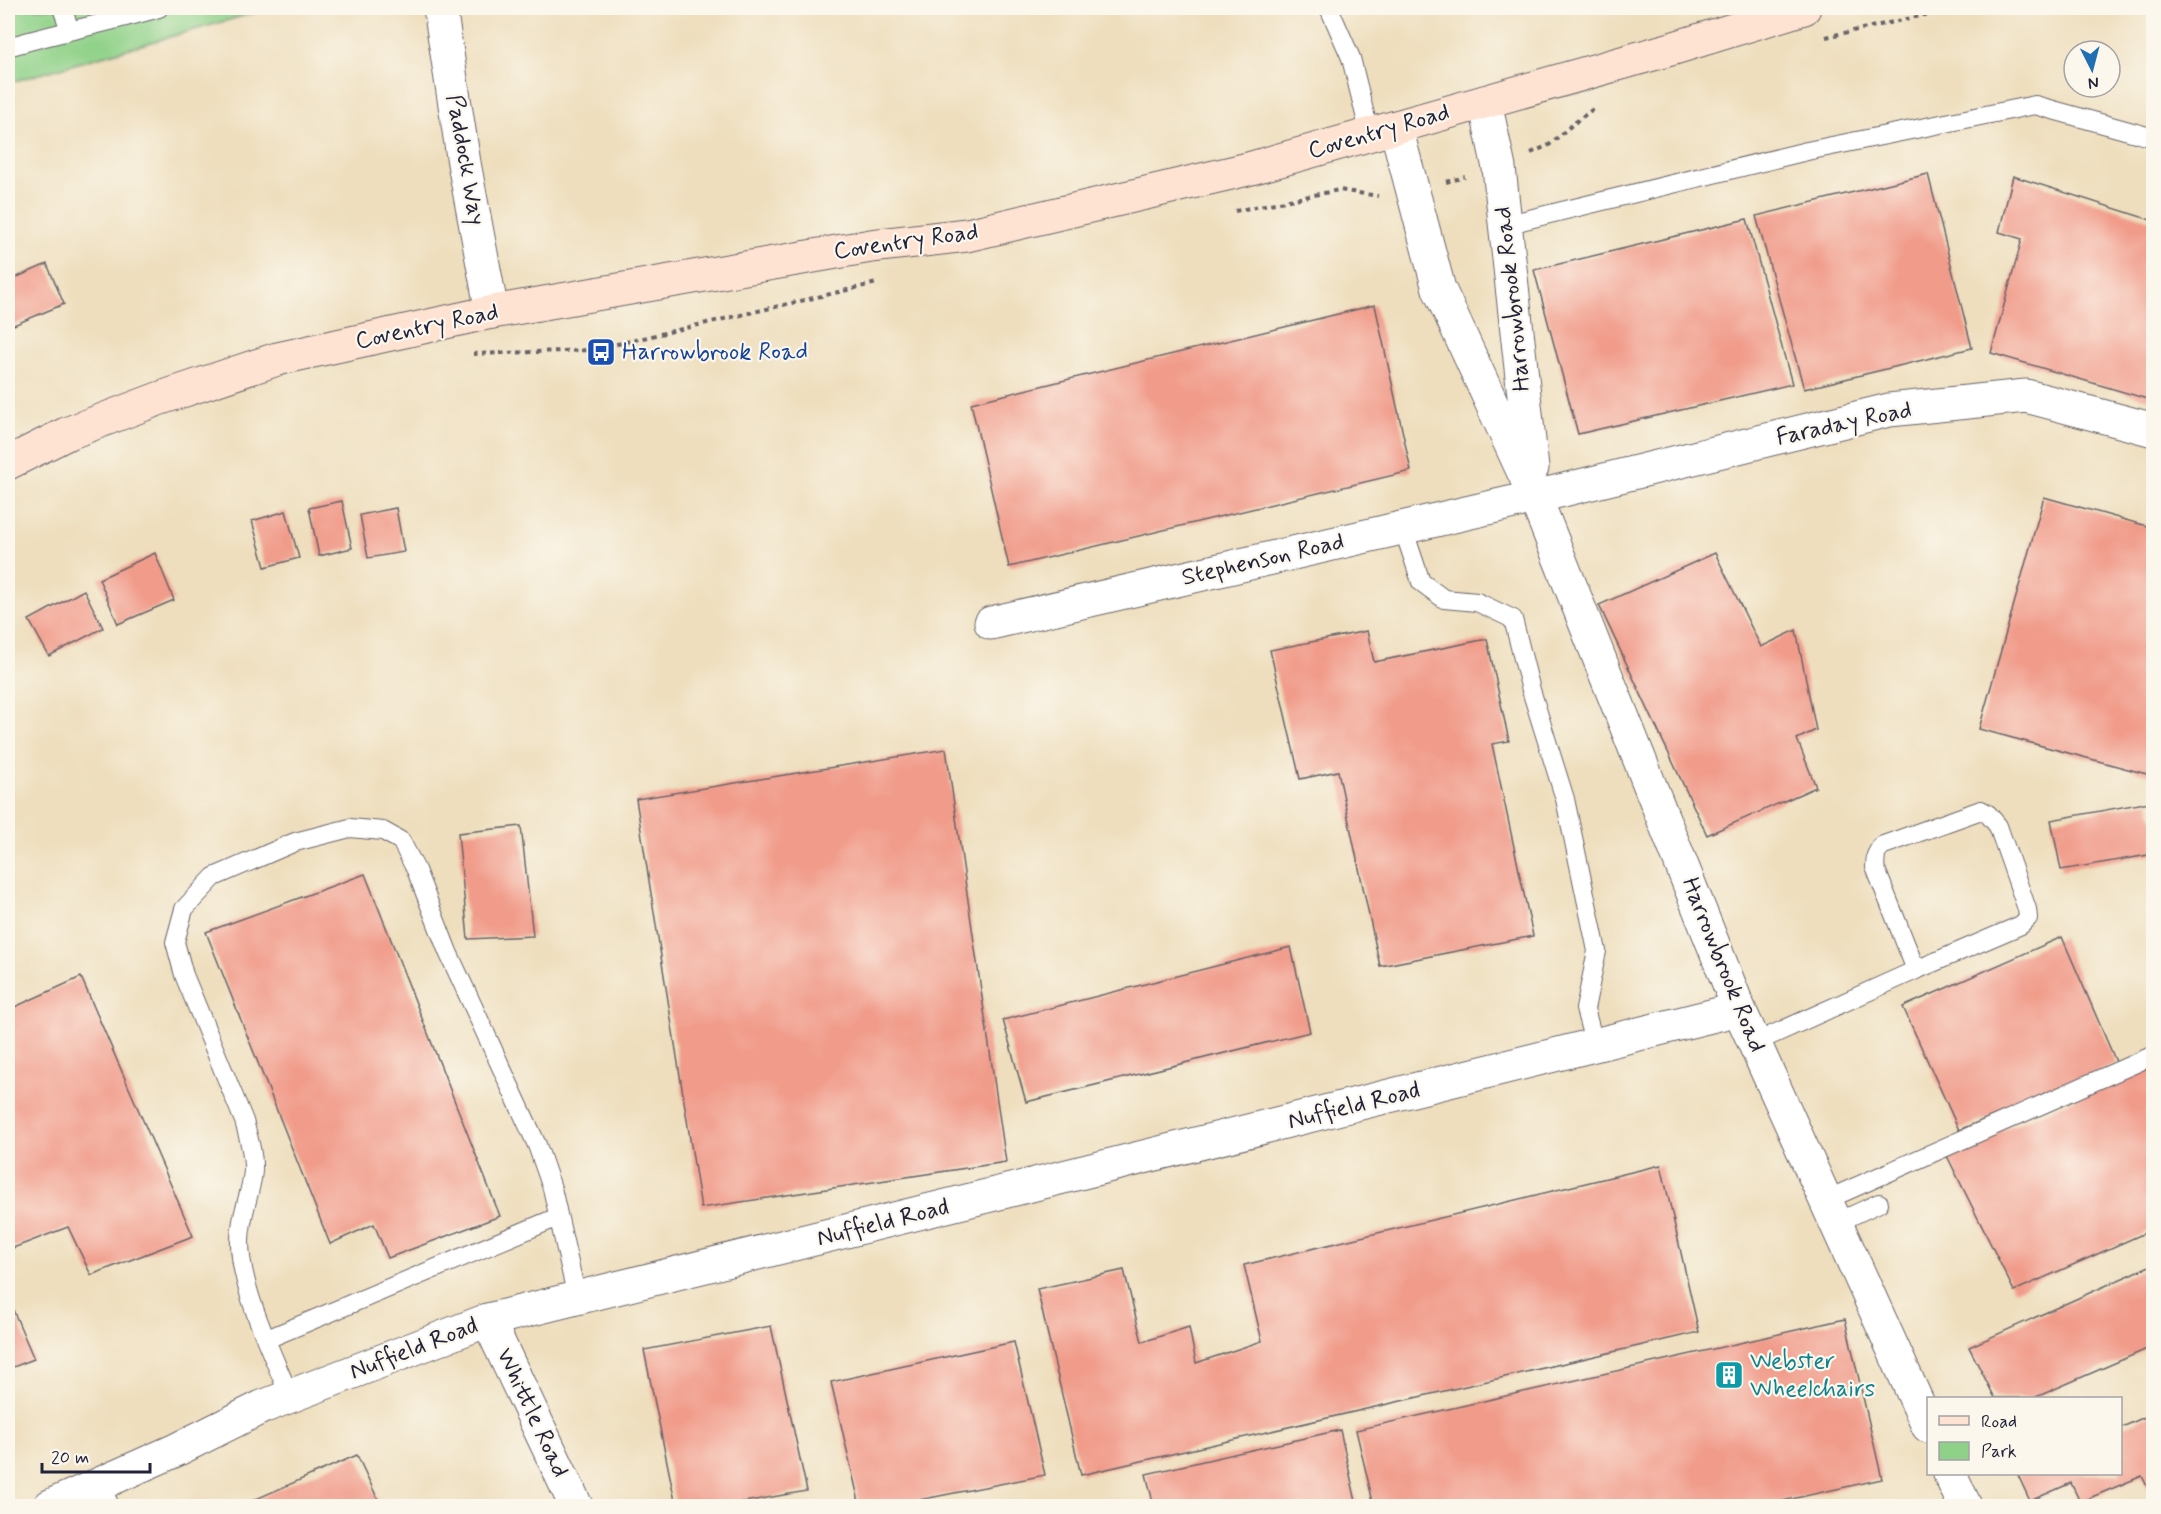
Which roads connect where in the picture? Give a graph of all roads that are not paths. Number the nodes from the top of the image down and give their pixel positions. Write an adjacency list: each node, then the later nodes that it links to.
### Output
1 (62, 8): 6 (lane)
2 (159, 8): 6 (lane)
3 (440, 8): 12 (street, Paddock Way)
4 (1329, 8): 9 (lane)
5 (1804, 8): 8 (main road, Coventry Road)
6 (70, 30): 7 (lane)
7 (8, 47)
8 (1485, 102): 9 (main road, Coventry Road); 11 (street, Harrowbrook Road)
9 (1383, 131): 12 (main road, Coventry Road); 15 (street, Harrowbrook Road)
10 (2154, 138): 11 (lane)
11 (1504, 225): 15 (street, Harrowbrook Road)
12 (492, 312): 14 (main road, Coventry Road)
13 (2154, 430): 15 (street, Faraday Road)
14 (8, 463)
15 (1535, 497): 16 (street, Stephenson Road); 19 (street, Harrowbrook Road)
16 (1403, 528): 17 (street, Stephenson Road); 21 (lane)
17 (990, 623)
18 (1916, 970): 18 (lane); 20 (lane)
19 (1739, 1009): 20 (street, Harrowbrook Road); 21 (street, Nuffield Road)
20 (1754, 1043): 24 (street, Harrowbrook Road)
21 (1594, 1046): 26 (street, Nuffield Road)
22 (2154, 1055): 24 (lane)
23 (1879, 1203): 24 (lane)
24 (1831, 1212): 30 (street, Harrowbrook Road)
25 (558, 1217): 26 (lane); 28 (lane); 28 (lane)
26 (577, 1298): 27 (street, Nuffield Road)
27 (488, 1320): 29 (street, Nuffield Road); 34 (street, Whittle Road)
28 (267, 1339): 29 (lane)
29 (290, 1397): 32 (street, Nuffield Road)
30 (1927, 1422)
31 (1951, 1475): 35 (street)
32 (105, 1495): 33 (street, Nuffield Road)
33 (50, 1506)
34 (576, 1506)
35 (1965, 1506)

